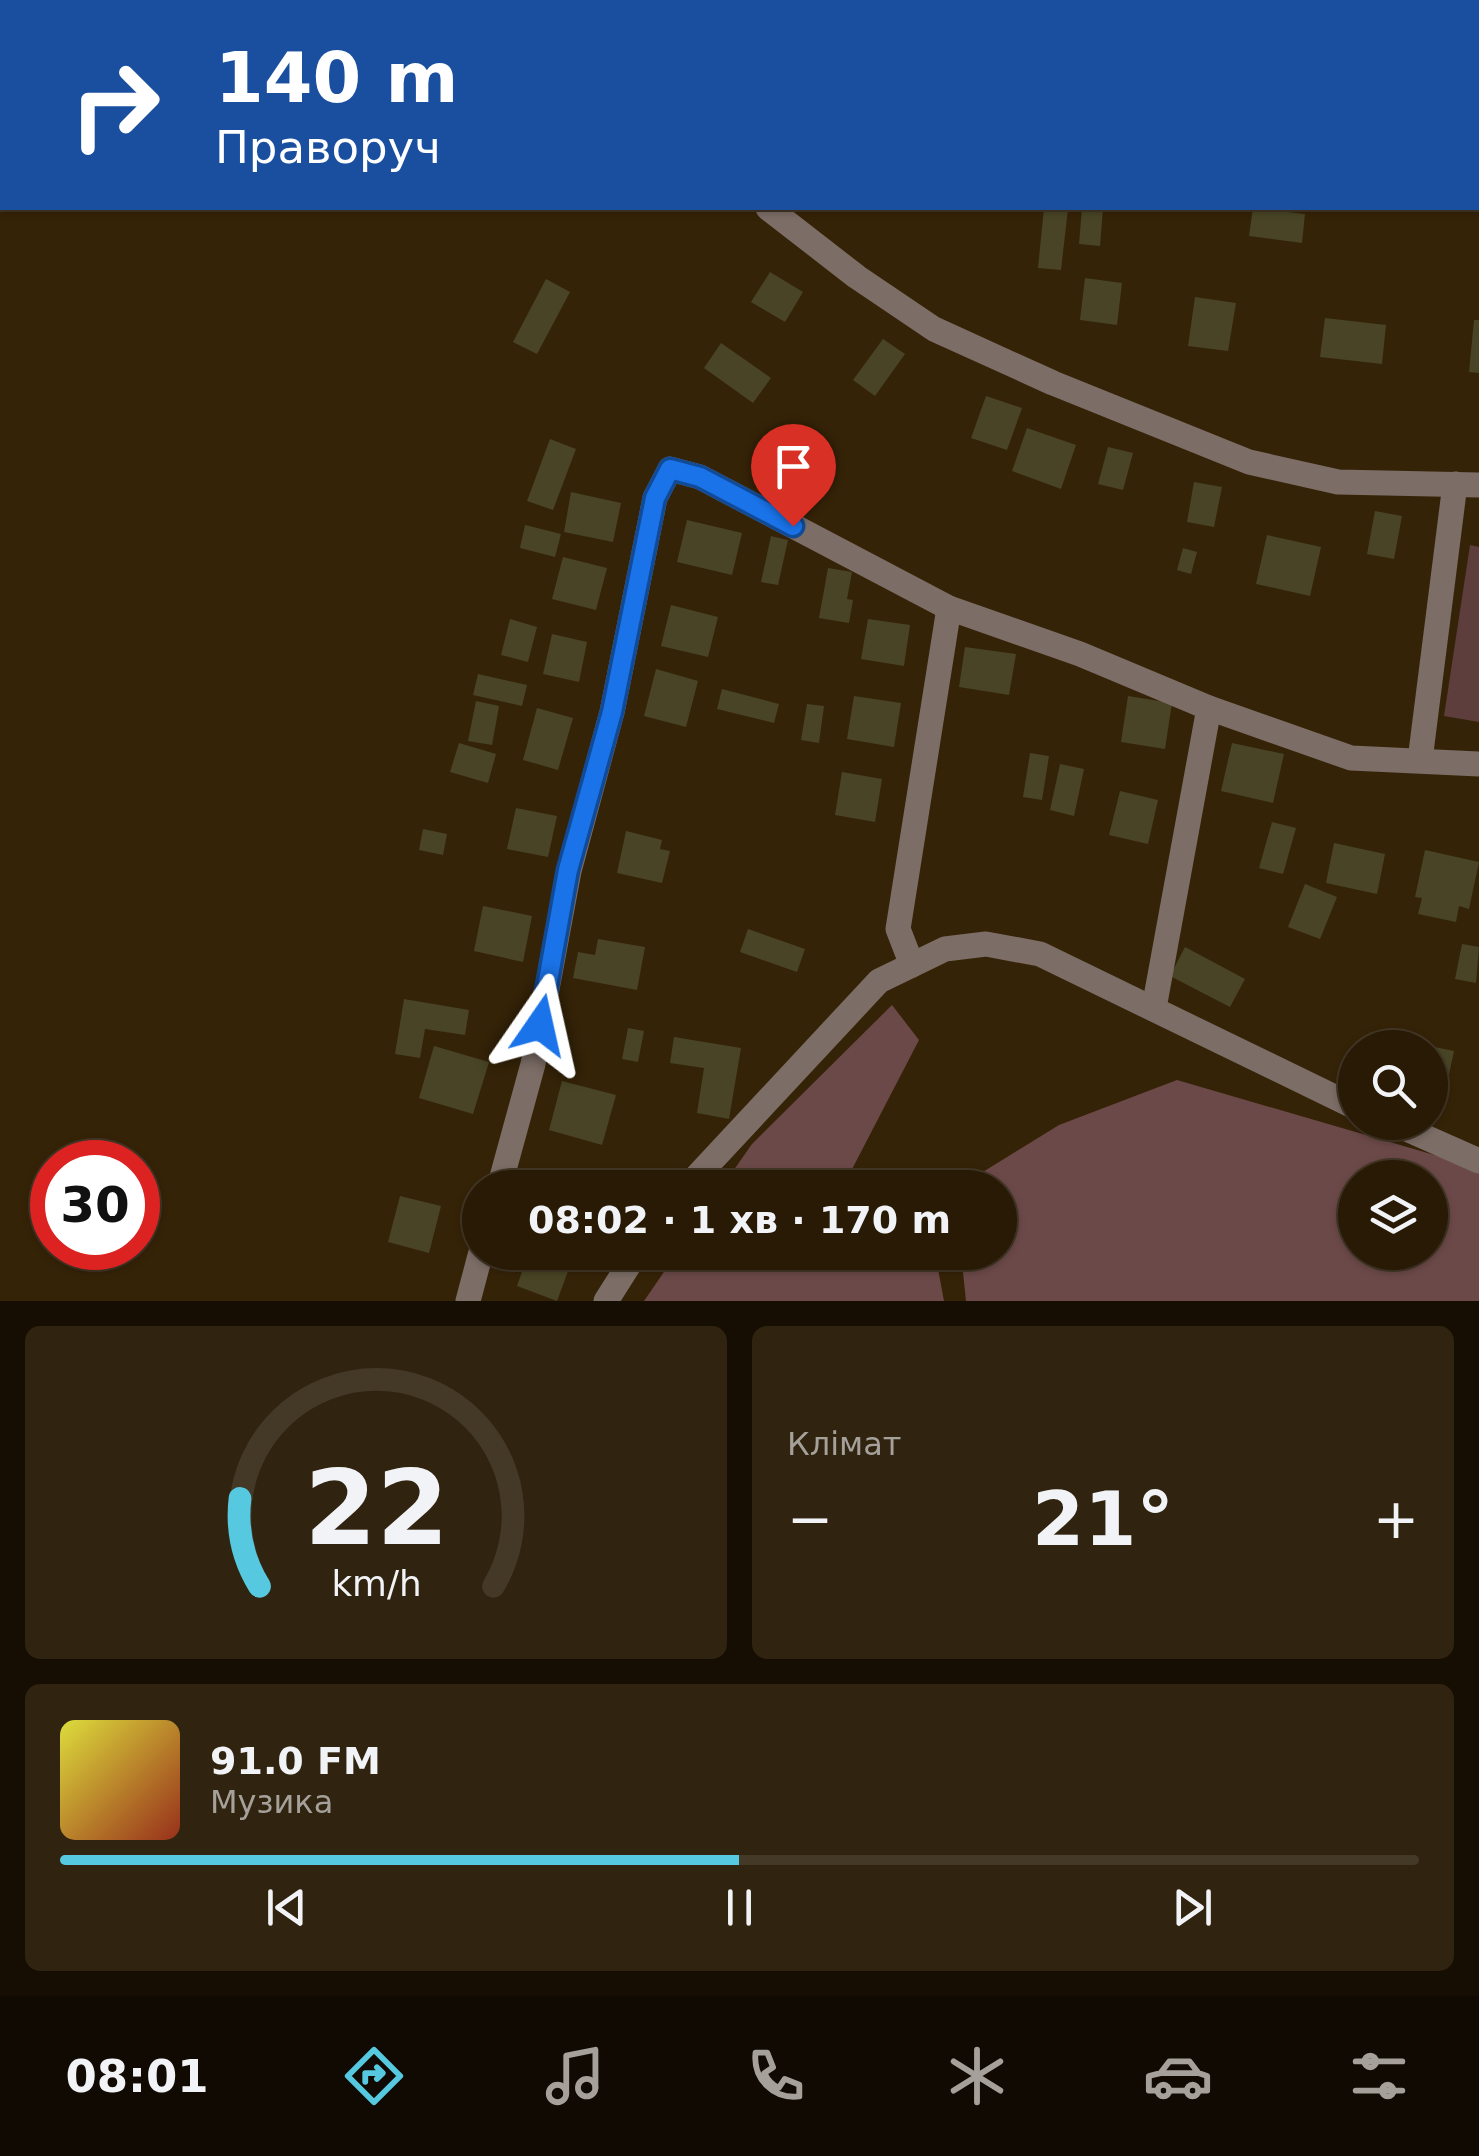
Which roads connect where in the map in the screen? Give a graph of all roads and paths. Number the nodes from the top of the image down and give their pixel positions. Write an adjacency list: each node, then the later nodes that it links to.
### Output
1 (781, 212): 2 (street)
2 (1467, 484): 5 (street)
3 (949, 608): 4 (street); 7 (street); 12 (street)
4 (1209, 708): 5 (street); 8 (street)
5 (1420, 760): 6 (street)
6 (1479, 764)
7 (912, 965): 8 (street); 13 (street)
8 (1154, 1008): 9 (street)
9 (1338, 1098)
10 (1432, 1140): 11 (street)
11 (1479, 1161)
12 (504, 1170)
13 (703, 1170)
14 (476, 1270): 16 (street)
15 (626, 1270): 17 (street)
16 (468, 1301)
17 (606, 1301)

